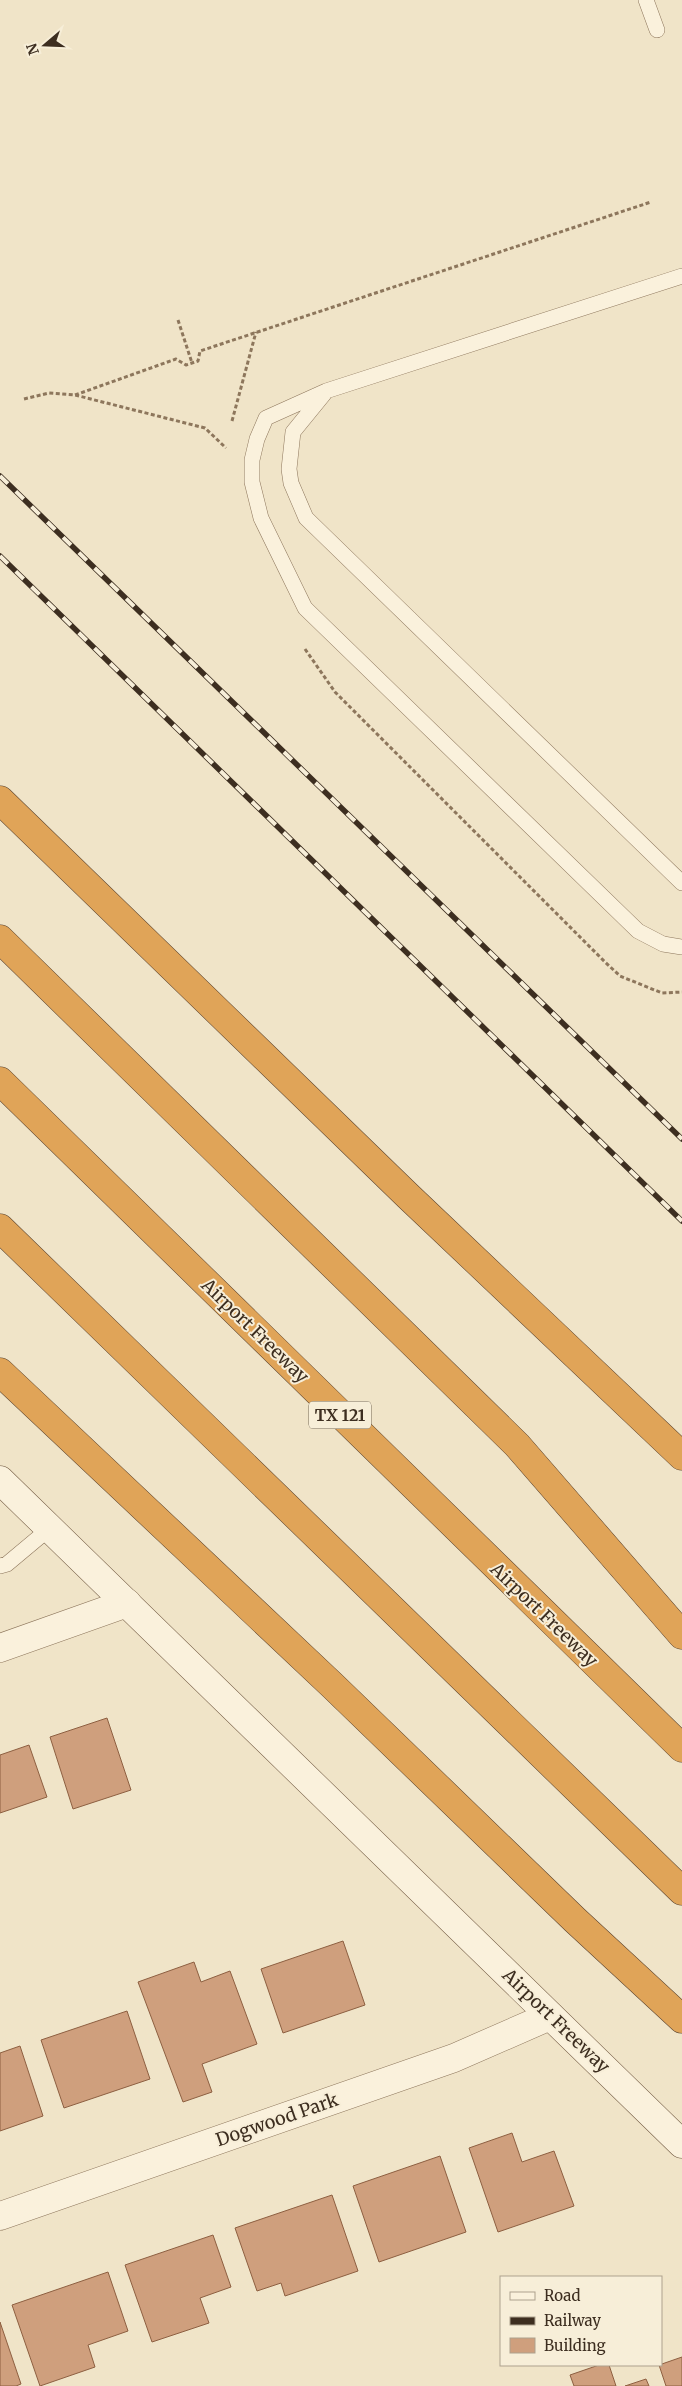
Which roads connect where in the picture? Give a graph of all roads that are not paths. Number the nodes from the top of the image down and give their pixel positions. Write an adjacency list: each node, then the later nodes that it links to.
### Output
1 (646, 0): 2 (lane)
2 (656, 30)
3 (682, 276): 4 (lane)
4 (326, 391): 6 (lane); 8 (lane)
5 (0, 800): 12 (highway)
6 (682, 883)
7 (0, 939): 17 (highway)
8 (682, 947)
9 (0, 1082): 19 (highway, Airport Freeway / TX 121)
10 (0, 1228): 20 (highway)
11 (0, 1372): 22 (highway)
12 (682, 1456)
13 (0, 1480): 14 (main road, Airport Freeway)
14 (50, 1528): 15 (lane); 16 (main road, Airport Freeway)
15 (0, 1566)
16 (127, 1604): 18 (main road); 21 (main road, Airport Freeway)
17 (682, 1635)
18 (0, 1648)
19 (682, 1748)
20 (682, 1892)
21 (550, 2016): 23 (main road, Airport Freeway); 24 (main road, Dogwood Park)
22 (682, 2019)
23 (682, 2144)
24 (0, 2216)

